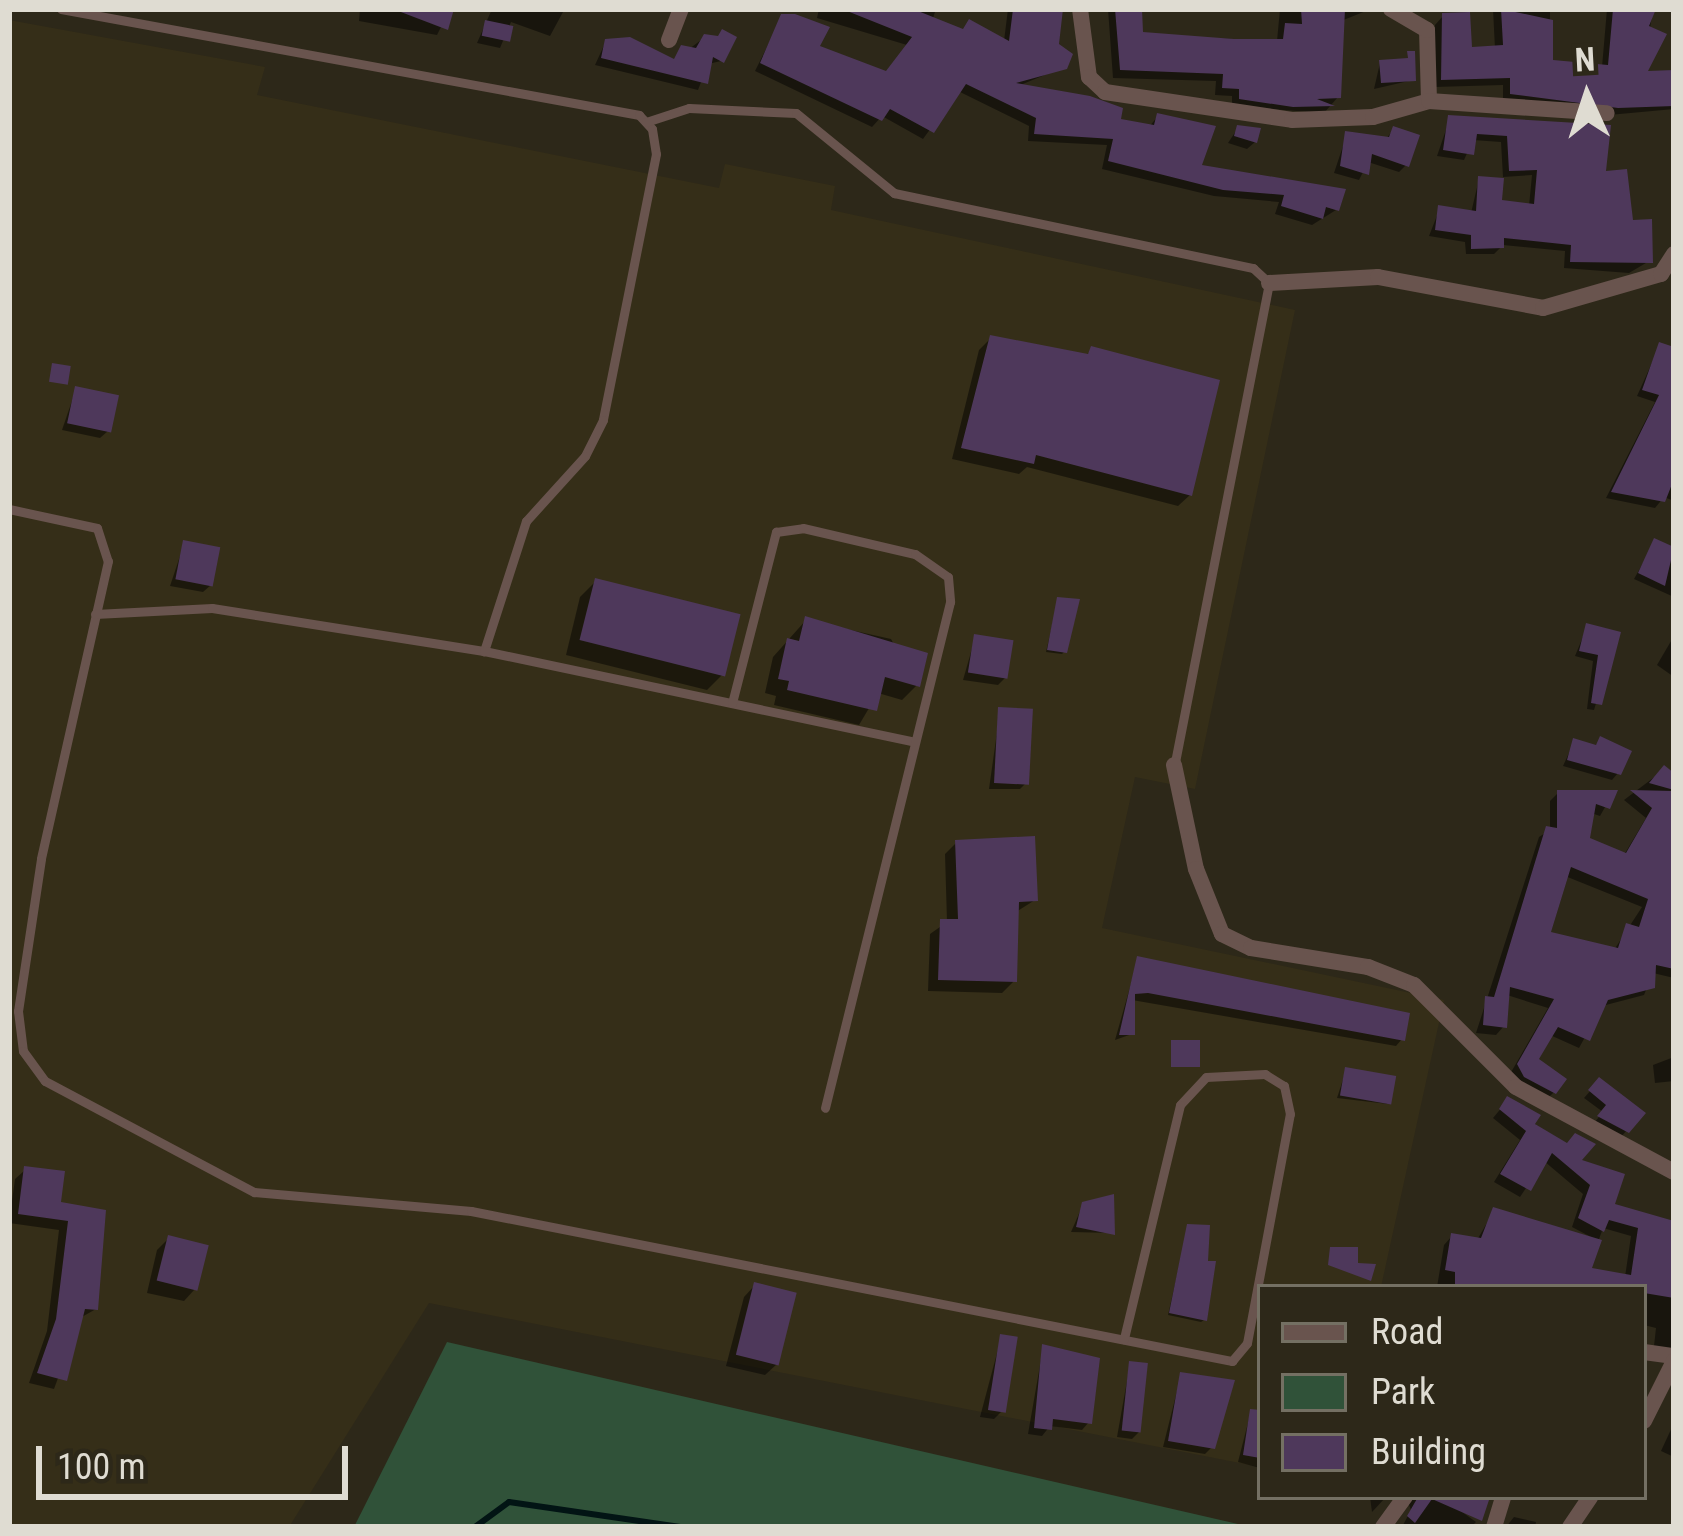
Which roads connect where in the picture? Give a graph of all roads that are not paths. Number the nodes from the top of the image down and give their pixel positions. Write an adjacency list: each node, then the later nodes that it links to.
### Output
1 (61, 9): 8 (lane)
2 (681, 9): 5 (street)
3 (1080, 9): 6 (street)
4 (1391, 9): 6 (street)
5 (669, 40)
6 (1429, 101): 7 (street)
7 (1607, 113)
8 (646, 122): 10 (lane); 13 (lane)
9 (1674, 254): 10 (street)
10 (1269, 283): 16 (lane)
11 (9, 509): 12 (lane)
12 (95, 614): 13 (lane); 19 (lane)
13 (484, 651): 14 (lane)
14 (732, 703): 15 (lane); 15 (lane)
15 (912, 741): 17 (lane)
16 (1174, 765): 18 (street)
17 (825, 1108)
18 (1674, 1172)
19 (1124, 1339): 19 (lane)
20 (1674, 1358): 21 (street)
21 (1647, 1415)
22 (1403, 1500): 24 (street)
23 (1588, 1500): 25 (street)
24 (1383, 1527)
25 (1570, 1527)

